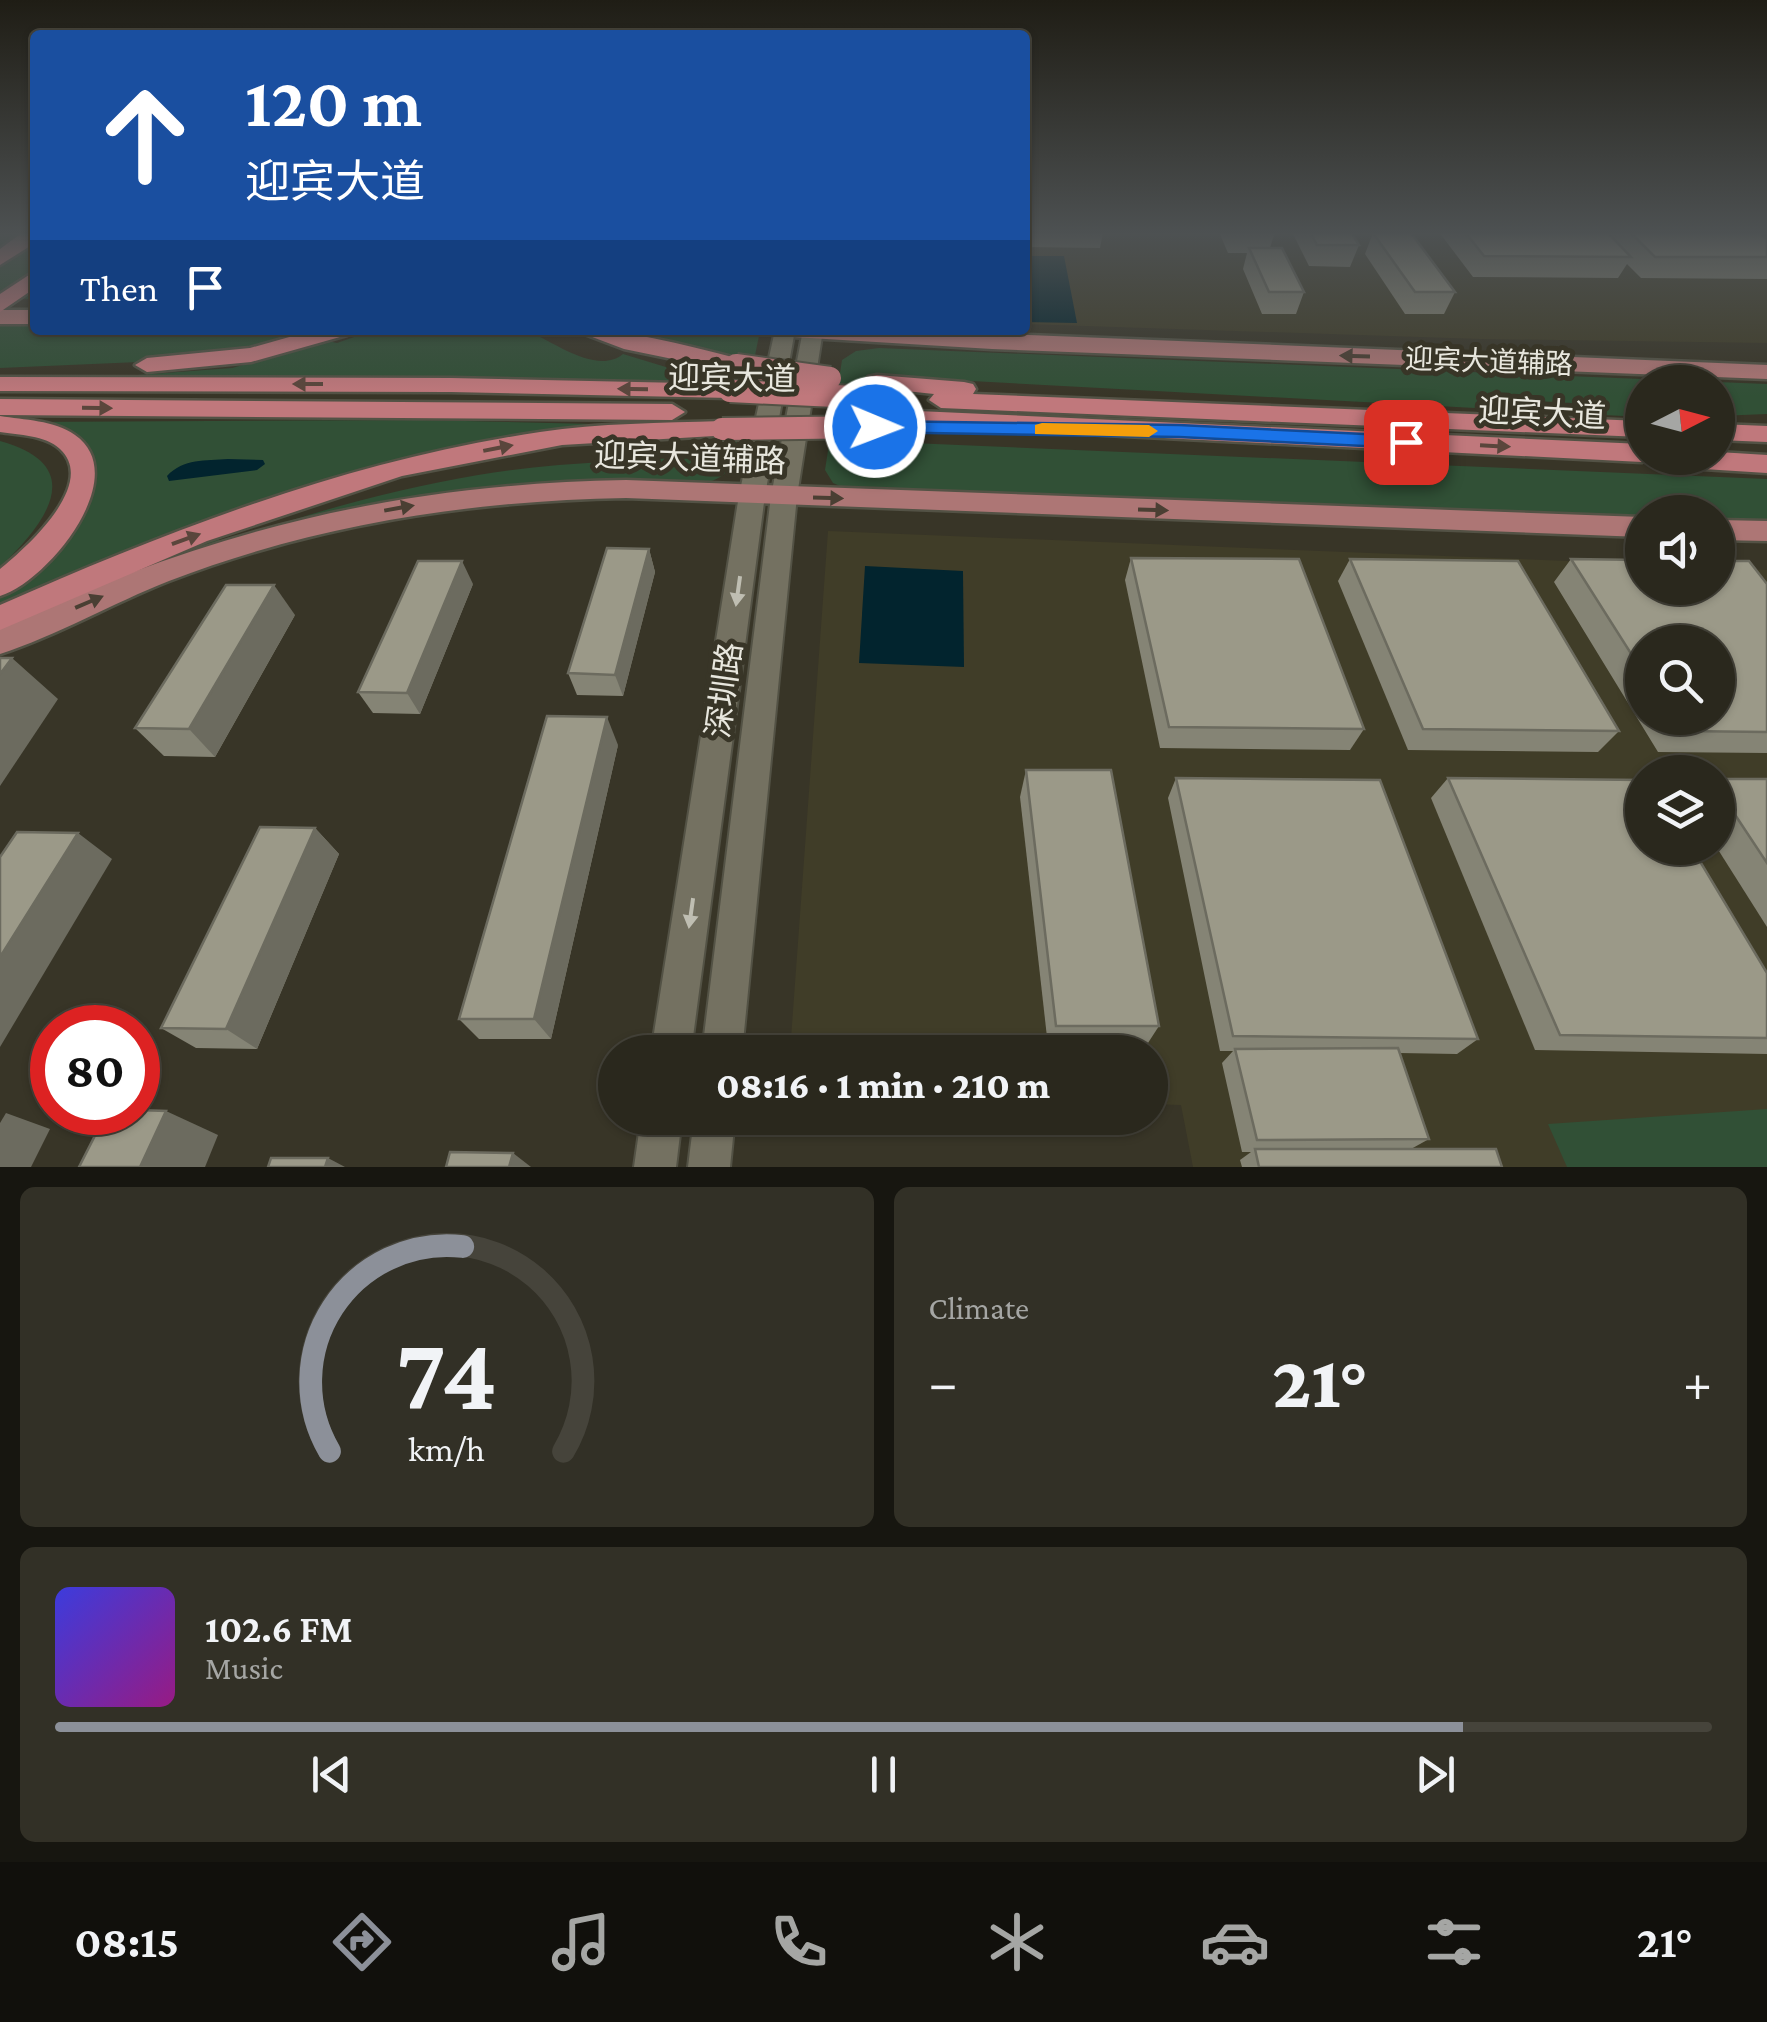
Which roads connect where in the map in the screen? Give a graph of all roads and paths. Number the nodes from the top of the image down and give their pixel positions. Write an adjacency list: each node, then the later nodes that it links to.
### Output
1 (23, 286): 2 (highway)
2 (0, 305)
3 (30, 316): 4 (main road)
4 (0, 317)
5 (321, 335): 11 (highway)
6 (608, 335): 13 (highway, bridge)
7 (784, 335): 28 (street, 深圳路)
8 (805, 335): 28 (street, 深圳路)
9 (900, 335): 10 (main road, 迎宾大道辅路, one-way to 9)
10 (1767, 372)
11 (0, 375)
12 (0, 384): 15 (highway, 迎宾大道, one-way to 12)
13 (876, 406): 15 (highway, bridge); 15 (highway, 迎宾大道, bridge); 20 (highway, 迎宾大道); 24 (highway, 迎宾大道, one-way to 24)
14 (0, 407): 15 (highway, 迎宾大道, one-way to 15)
15 (726, 411): 33 (highway, one-way to 15)
16 (1767, 418): 17 (highway)
17 (1735, 419)
18 (1625, 421): 20 (highway)
19 (0, 424): 32 (highway)
20 (1512, 424): 21 (highway, 迎宾大道)
21 (1625, 428)
22 (1735, 433): 23 (highway)
23 (1767, 434)
24 (1625, 453)
25 (1735, 458): 27 (highway)
26 (1735, 460): 27 (highway)
27 (1767, 461)
28 (768, 496): 29 (main road, 迎宾大道辅路, one-way to 29); 34 (main road, 迎宾大道辅路, one-way to 28); 35 (street, 深圳路, one-way to 35); 36 (street, 深圳路)
29 (1625, 526)
30 (1735, 531): 31 (main road)
31 (1764, 534)
32 (0, 585)
33 (0, 618)
34 (0, 642)
35 (674, 1035)
36 (723, 1035)
37 (660, 1135): 39 (street)
38 (712, 1135): 40 (street)
39 (655, 1167)
40 (709, 1167)

